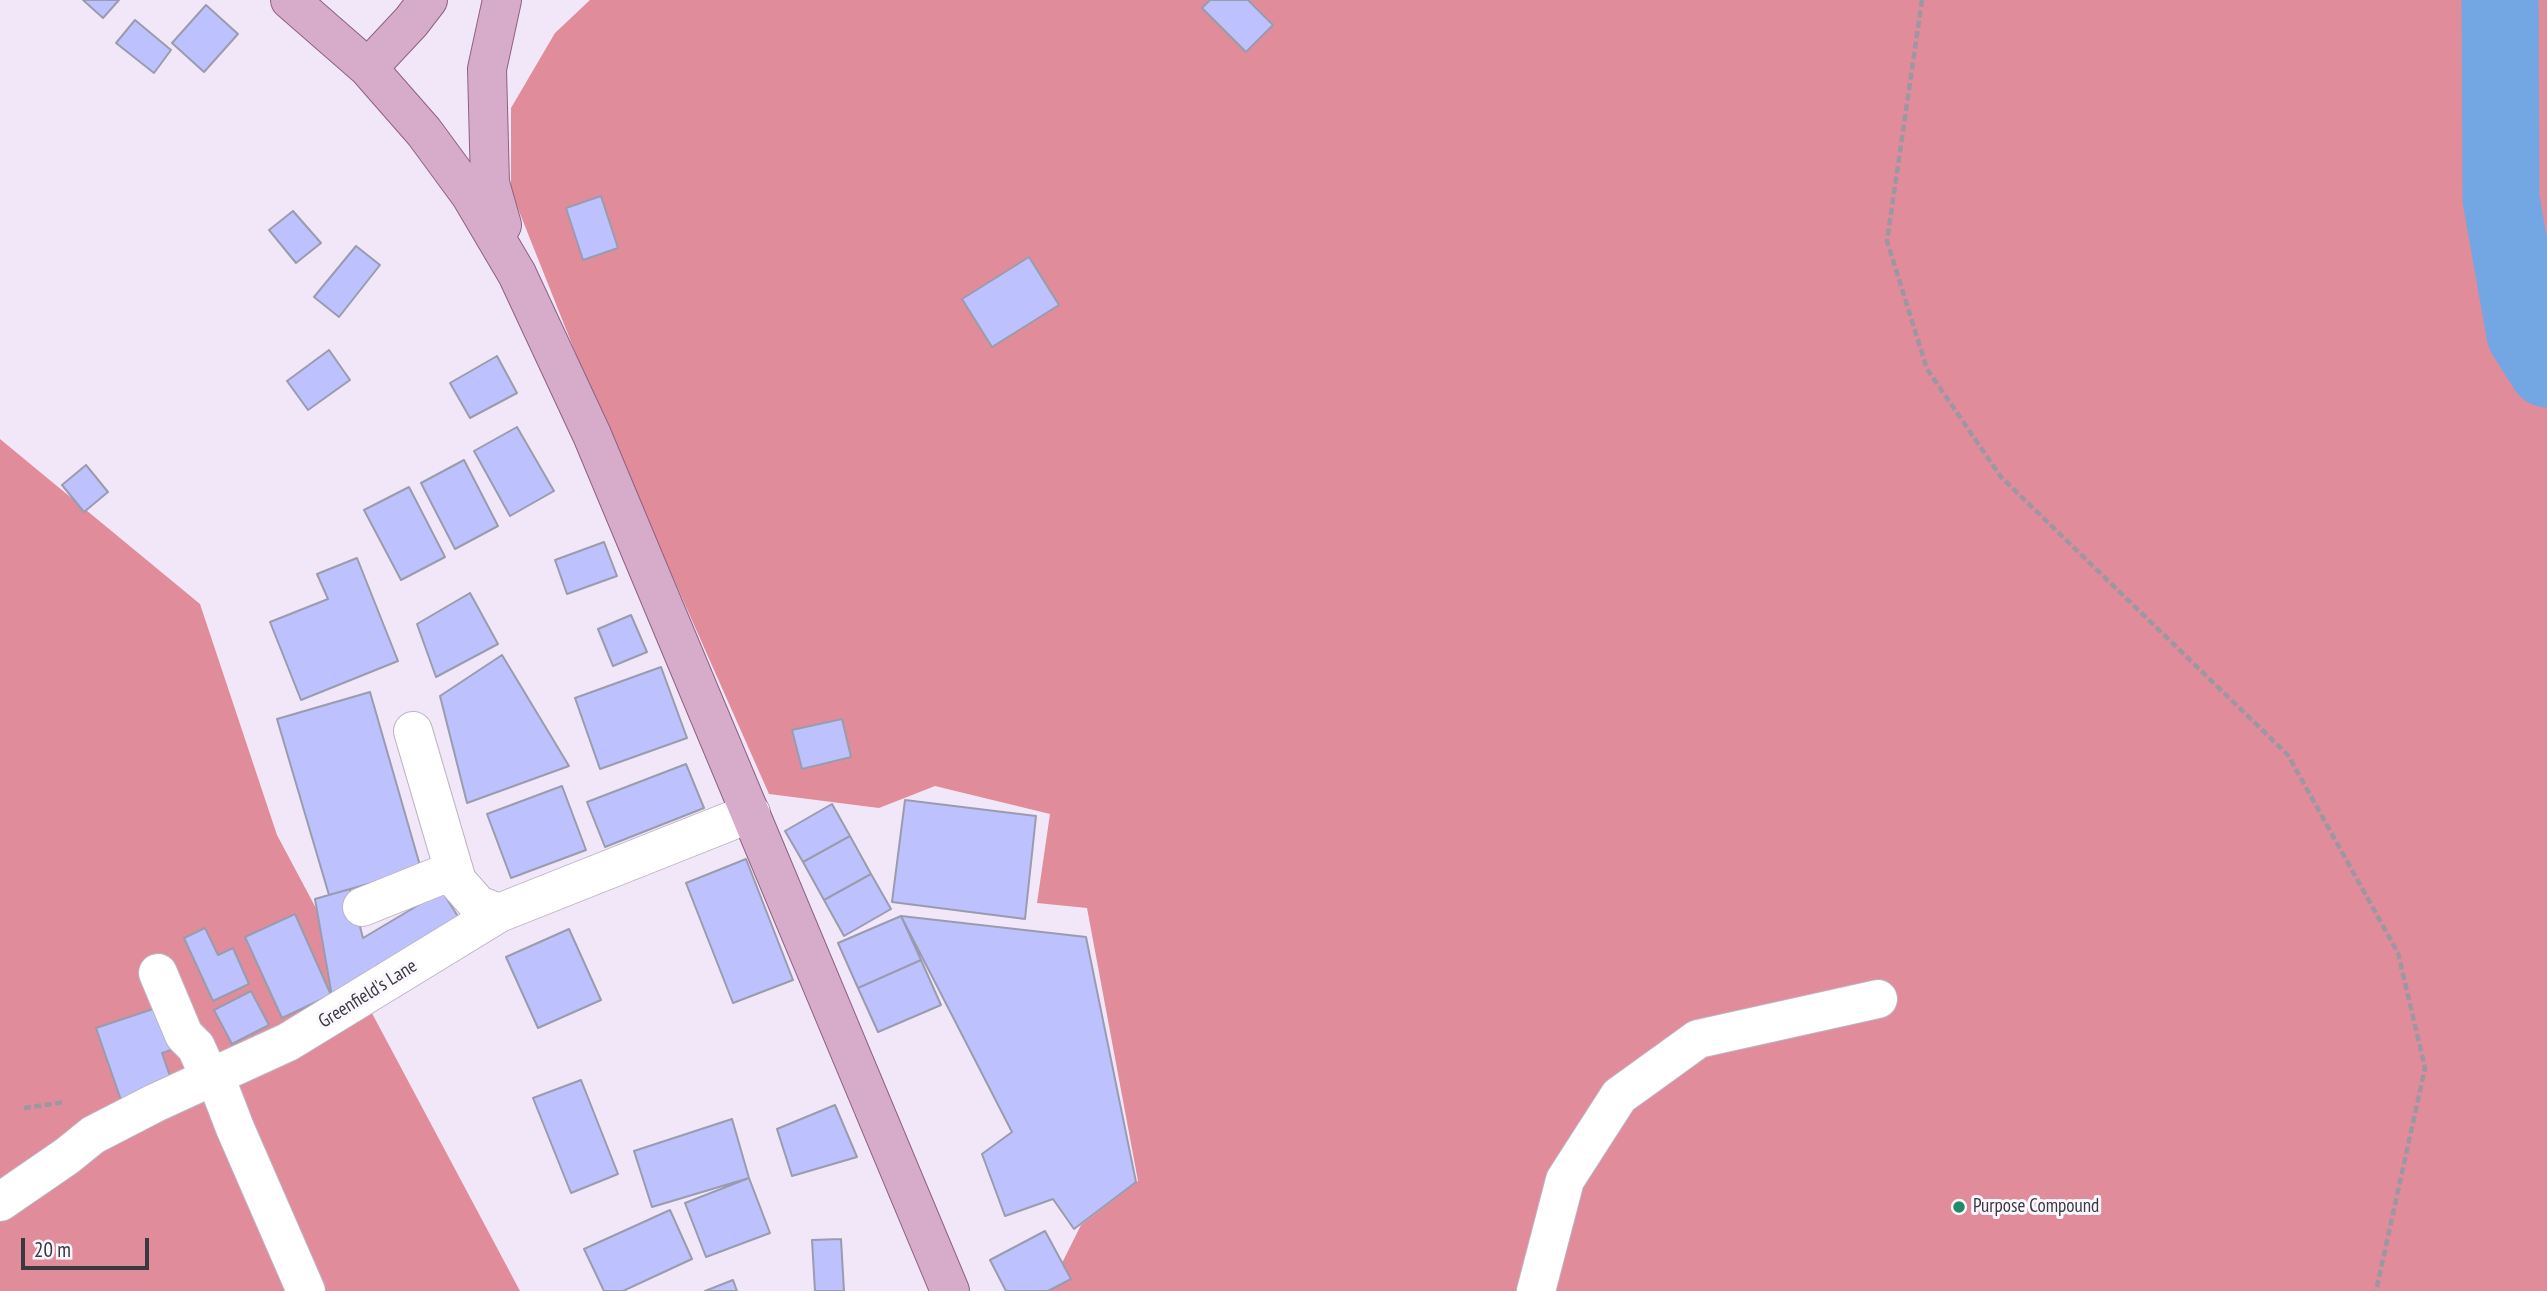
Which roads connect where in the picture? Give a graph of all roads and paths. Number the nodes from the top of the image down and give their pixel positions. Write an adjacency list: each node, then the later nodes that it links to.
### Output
1 (290, 0): 5 (main road)
2 (428, 0): 5 (main road)
3 (502, 0): 6 (main road)
4 (1922, 0): 23 (path)
5 (368, 68): 7 (main road)
6 (487, 69): 7 (main road); 8 (main road)
7 (424, 132): 8 (main road)
8 (517, 274): 10 (main road)
9 (413, 731): 12 (street)
10 (751, 813): 11 (street, Greenfield's Lane); 21 (main road)
11 (663, 848): 13 (street); 15 (street, Greenfield's Lane)
12 (454, 870): 14 (street); 15 (street)
13 (540, 876)
14 (362, 907)
15 (499, 913): 18 (street, Greenfield's Lane)
16 (158, 973): 18 (street)
17 (1878, 999): 22 (street)
18 (222, 1069): 19 (street, Greenfield's Lane); 20 (street)
19 (0, 1202)
20 (306, 1291)
21 (950, 1291)
22 (1536, 1291)
23 (2376, 1291)

